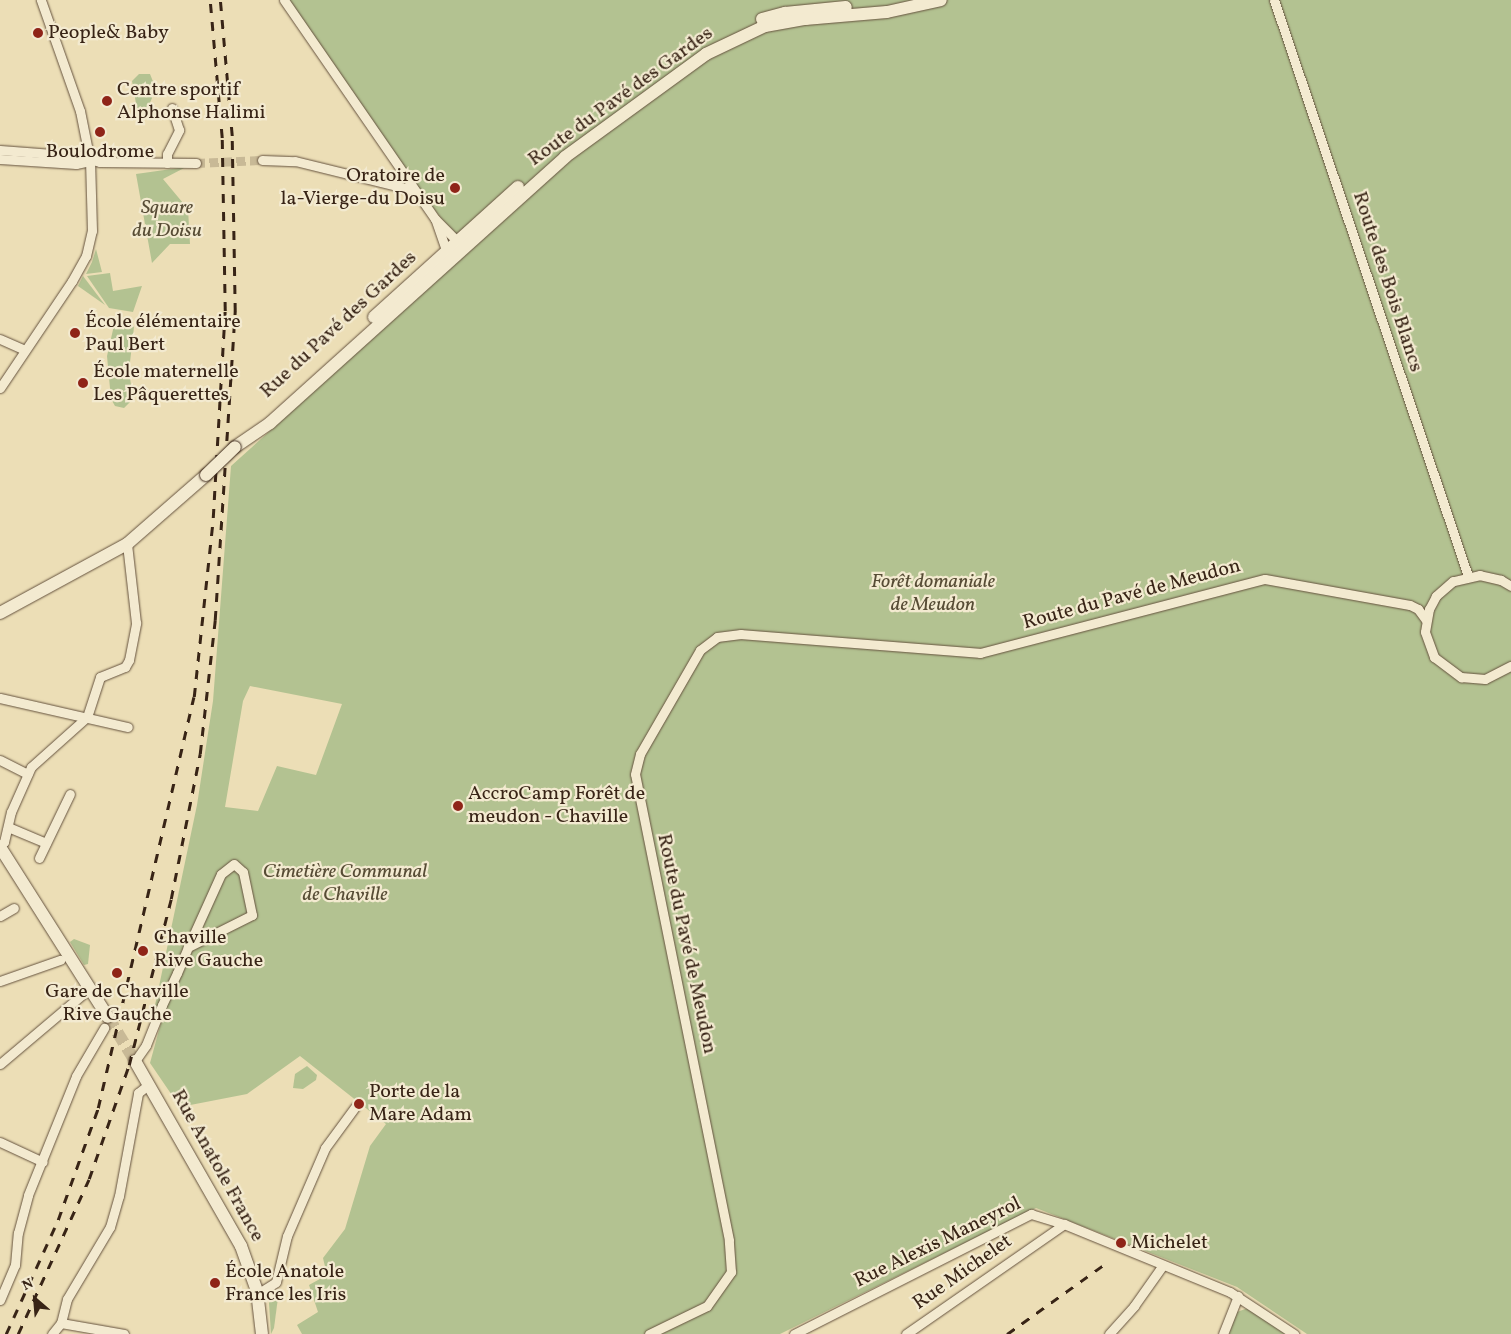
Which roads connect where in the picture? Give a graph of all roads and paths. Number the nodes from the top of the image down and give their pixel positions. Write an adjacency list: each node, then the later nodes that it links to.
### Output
1 (41, 0): 10 (street)
2 (284, 0): 13 (street)
3 (911, 0): 15 (main road, Route du Pavé des Gardes)
4 (941, 0): 15 (main road, Route du Pavé des Gardes)
5 (1274, 0): 21 (street, Route des Bois Blancs)
6 (172, 108): 11 (street)
7 (0, 150): 10 (street)
8 (0, 159): 10 (street)
9 (262, 160): 13 (street)
10 (90, 161): 11 (street); 18 (street)
11 (167, 163): 12 (street)
12 (196, 163)
13 (417, 194): 14 (street)
14 (435, 219): 15 (street); 16 (street)
15 (460, 245): 16 (main road, Rue du Pavé des Gardes)
16 (450, 254): 20 (main road, Rue du Pavé des Gardes, bridge)
17 (0, 339): 18 (street)
18 (25, 350): 19 (street)
19 (0, 388)
20 (127, 544): 23 (main road, Rue du Pavé des Gardes); 27 (street)
21 (1468, 576): 22 (street); 24 (street)
22 (1510, 584)
23 (0, 614)
24 (1426, 620): 25 (street); 58 (street, Route du Pavé de Meudon)
25 (1511, 666)
26 (0, 698): 27 (street)
27 (86, 717): 28 (street); 30 (street)
28 (128, 727)
29 (0, 760): 30 (street)
30 (28, 774): 32 (street)
31 (70, 794): 33 (street)
32 (8, 827): 33 (street); 34 (street)
33 (46, 843): 35 (street)
34 (0, 846): 42 (main road)
35 (39, 858)
36 (14, 908): 37 (street)
37 (0, 916)
38 (188, 947): 38 (street); 43 (street)
39 (60, 960): 40 (street)
40 (0, 981)
41 (84, 993): 44 (street)
42 (106, 1023): 48 (street)
43 (135, 1061): 45 (main road, Rue Anatole France)
44 (0, 1064)
45 (149, 1084): 51 (main road, Rue Anatole France); 54 (street)
46 (355, 1106): 51 (street)
47 (0, 1142): 48 (street)
48 (43, 1162): 53 (street)
49 (1064, 1224): 50 (street, Rue Alexis Maneyrol); 59 (street, Rue Alexis Maneyrol); 60 (street, Rue Michelet)
50 (1163, 1265): 52 (street, Rue Alexis Maneyrol); 61 (street)
51 (257, 1294): 57 (main road, Rue Anatole France)
52 (1238, 1296): 62 (street); 63 (street, Rue Alexis Maneyrol)
53 (0, 1300)
54 (61, 1322): 55 (street); 56 (street)
55 (52, 1334)
56 (124, 1334)
57 (262, 1334)
58 (649, 1334)
59 (794, 1334)
60 (906, 1334)
61 (1109, 1334)
62 (1223, 1334)
63 (1294, 1334)

